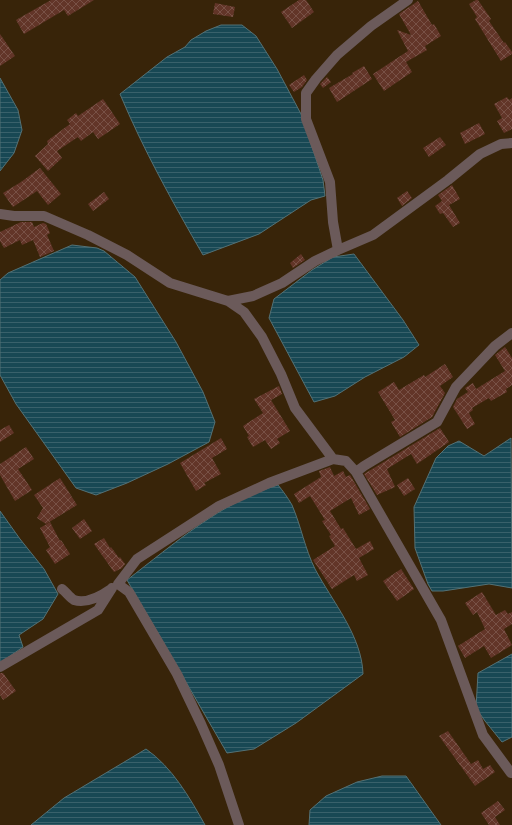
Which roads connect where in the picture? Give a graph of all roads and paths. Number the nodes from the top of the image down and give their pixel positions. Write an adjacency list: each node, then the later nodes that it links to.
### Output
1 (408, 0): 4 (street)
2 (512, 143): 4 (street)
3 (0, 214): 5 (street)
4 (338, 250): 5 (street)
5 (228, 301): 7 (street)
6 (512, 333): 8 (street)
7 (333, 459): 8 (street); 9 (street)
8 (356, 472): 12 (street)
9 (115, 586): 10 (street); 11 (street); 13 (street)
10 (62, 589)
11 (0, 667)
12 (512, 772)
13 (239, 825)

